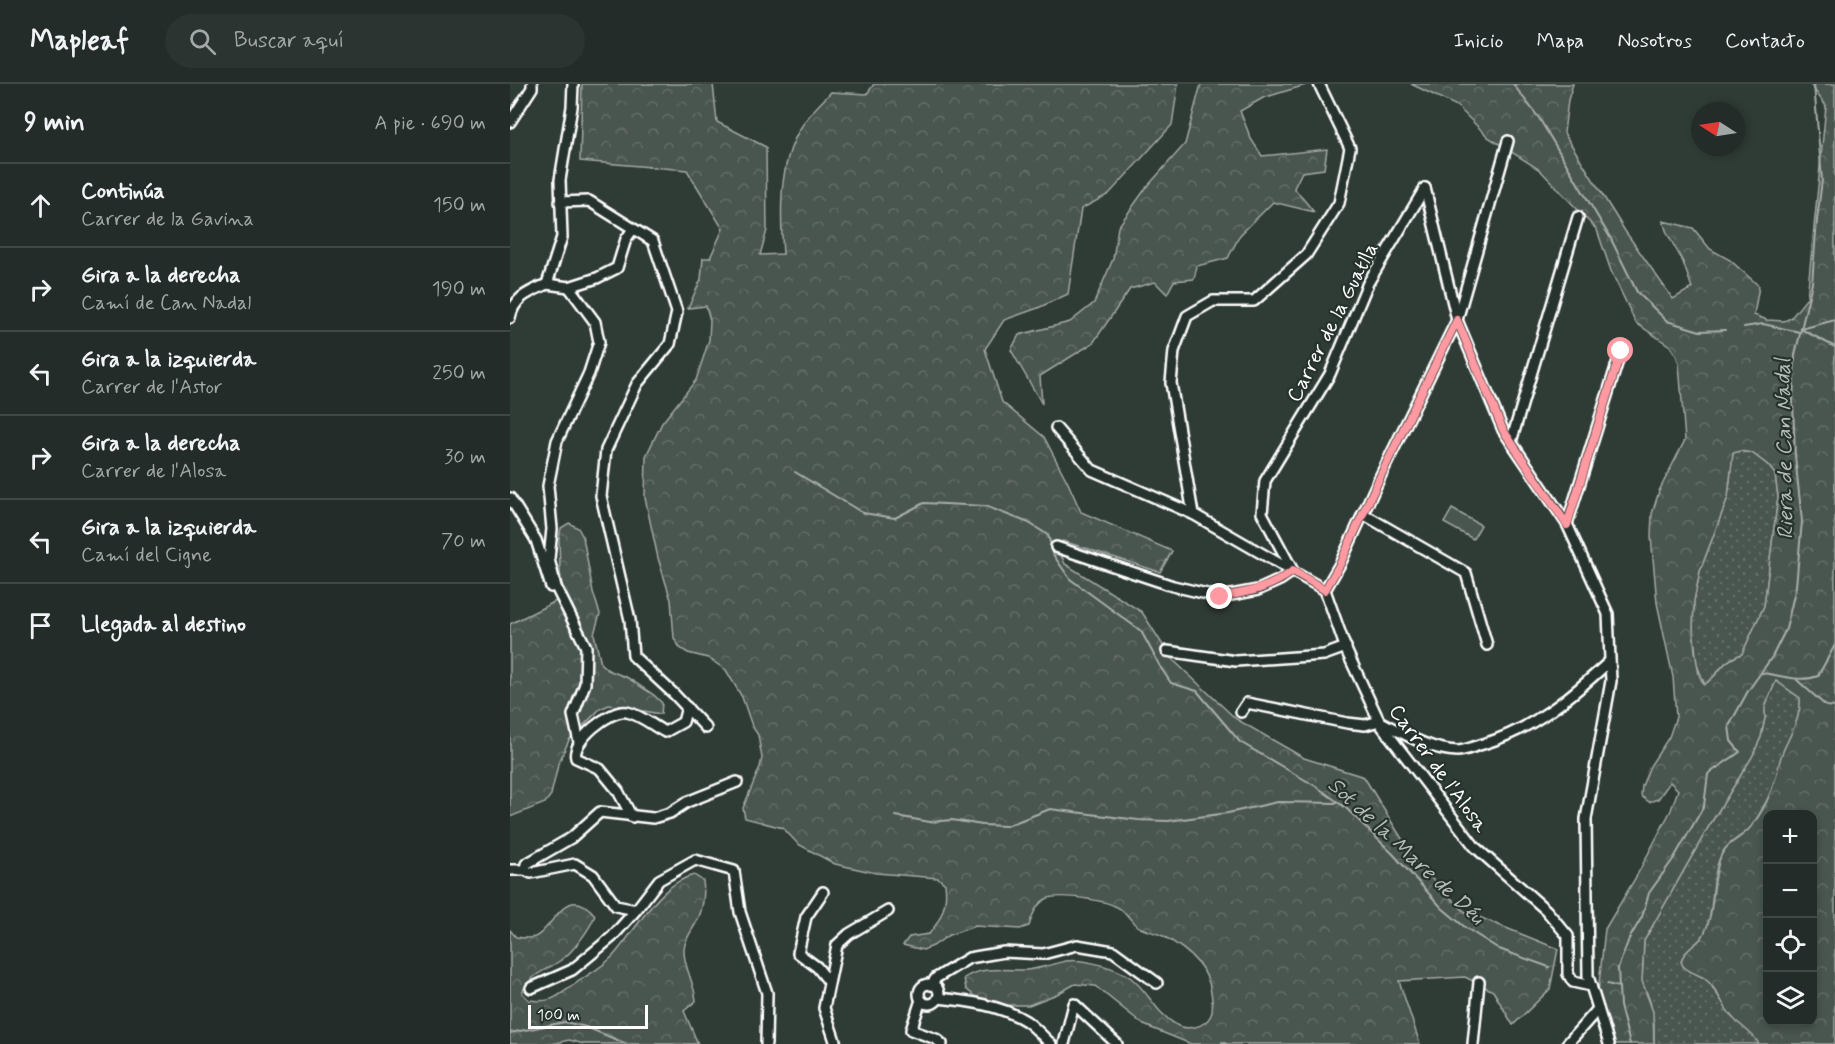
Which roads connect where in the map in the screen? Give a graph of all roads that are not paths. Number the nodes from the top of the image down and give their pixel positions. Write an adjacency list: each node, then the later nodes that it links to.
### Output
1 (532, 84): 4 (street)
2 (573, 84): 6 (street)
3 (1320, 84): 17 (street)
4 (510, 122)
5 (1508, 141): 12 (street)
6 (560, 202): 8 (street); 9 (street)
7 (1578, 217): 15 (street)
8 (633, 229): 10 (street); 28 (street)
9 (547, 284): 10 (street); 11 (street)
10 (569, 287): 22 (street)
11 (510, 318)
12 (1457, 320): 15 (street); 18 (street); 21 (street, Carrer de la Guatlla)
13 (1621, 351): 19 (street)
14 (1056, 429): 17 (street)
15 (1511, 442): 19 (street)
16 (510, 498): 22 (street)
17 (1193, 514): 21 (street)
18 (1363, 514): 23 (street); 24 (street)
19 (1567, 525): 27 (street)
20 (1056, 547): 21 (street)
21 (1293, 571): 23 (street)
22 (556, 587): 32 (street)
23 (1325, 590): 25 (street, Carrer de l'Alosa)
24 (1487, 645)
25 (1346, 647): 26 (street); 30 (street, Carrer de l'Alosa)
26 (1167, 651)
27 (1610, 661): 30 (street); 44 (street)
28 (687, 707): 31 (street); 32 (street)
29 (1241, 712): 30 (street)
30 (1379, 721): 44 (street, Carrer de l'Alosa)
31 (706, 728)
32 (579, 742): 34 (street)
33 (737, 782): 34 (street)
34 (632, 816): 36 (street)
35 (510, 870): 36 (street)
36 (528, 872): 38 (street)
37 (823, 892): 40 (street)
38 (636, 910): 45 (street); 49 (street)
39 (888, 911): 40 (street)
40 (829, 982): 50 (street)
41 (1479, 982): 55 (street)
42 (1157, 983): 43 (street)
43 (931, 985): 46 (street); 47 (street)
44 (1591, 986): 48 (street)
45 (531, 988)
46 (938, 998): 47 (street); 52 (street)
47 (921, 1000): 51 (street)
48 (1598, 1009): 56 (street); 57 (street)
49 (764, 1043)
50 (836, 1044)
51 (942, 1044)
52 (1050, 1044)
53 (1064, 1044): 54 (street)
54 (1117, 1044)
55 (1473, 1044)
56 (1567, 1044)
57 (1609, 1044)

